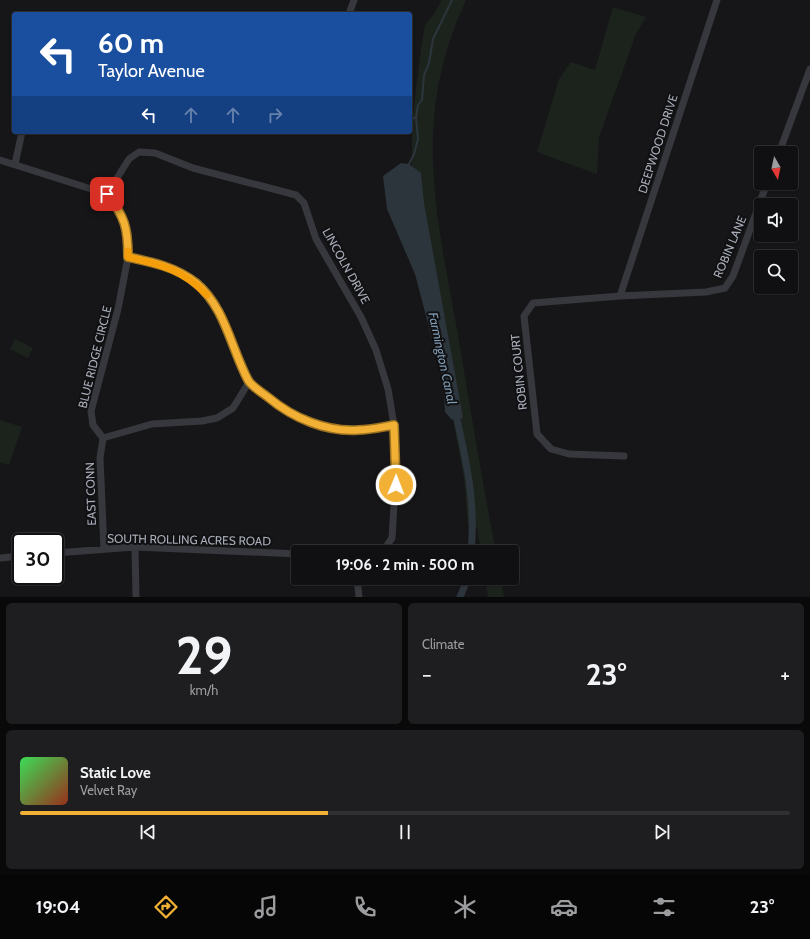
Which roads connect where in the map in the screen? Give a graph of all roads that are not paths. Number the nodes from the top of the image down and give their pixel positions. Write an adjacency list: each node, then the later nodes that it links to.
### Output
1 (354, 0): 3 (street)
2 (717, 0): 12 (street, DEEPWOOD DRIVE)
3 (350, 12)
4 (810, 69): 6 (street)
5 (22, 134): 8 (street)
6 (782, 146)
7 (0, 160): 8 (street)
8 (15, 164): 10 (street)
9 (764, 190): 12 (street, ROBIN LANE)
10 (107, 194): 11 (street, BLUE RIDGE CIRCLE); 14 (street, LINCOLN DRIVE)
11 (128, 257): 13 (street); 15 (street, BLUE RIDGE CIRCLE)
12 (620, 296): 16 (street, ROBIN COURT)
13 (249, 382): 14 (street); 15 (street)
14 (394, 425): 17 (street, LINCOLN DRIVE)
15 (103, 438): 19 (street, EAST CONN)
16 (624, 456)
17 (387, 545)
18 (135, 547): 19 (street, SOUTH ROLLING ACRES ROAD); 21 (street, SOUTH ROLLING ACRES ROAD); 25 (street)
19 (104, 549): 20 (street, SOUTH ROLLING ACRES ROAD)
20 (64, 552)
21 (291, 554)
22 (12, 557): 23 (street)
23 (0, 558)
24 (358, 585): 26 (street)
25 (136, 597)
26 (359, 597)

